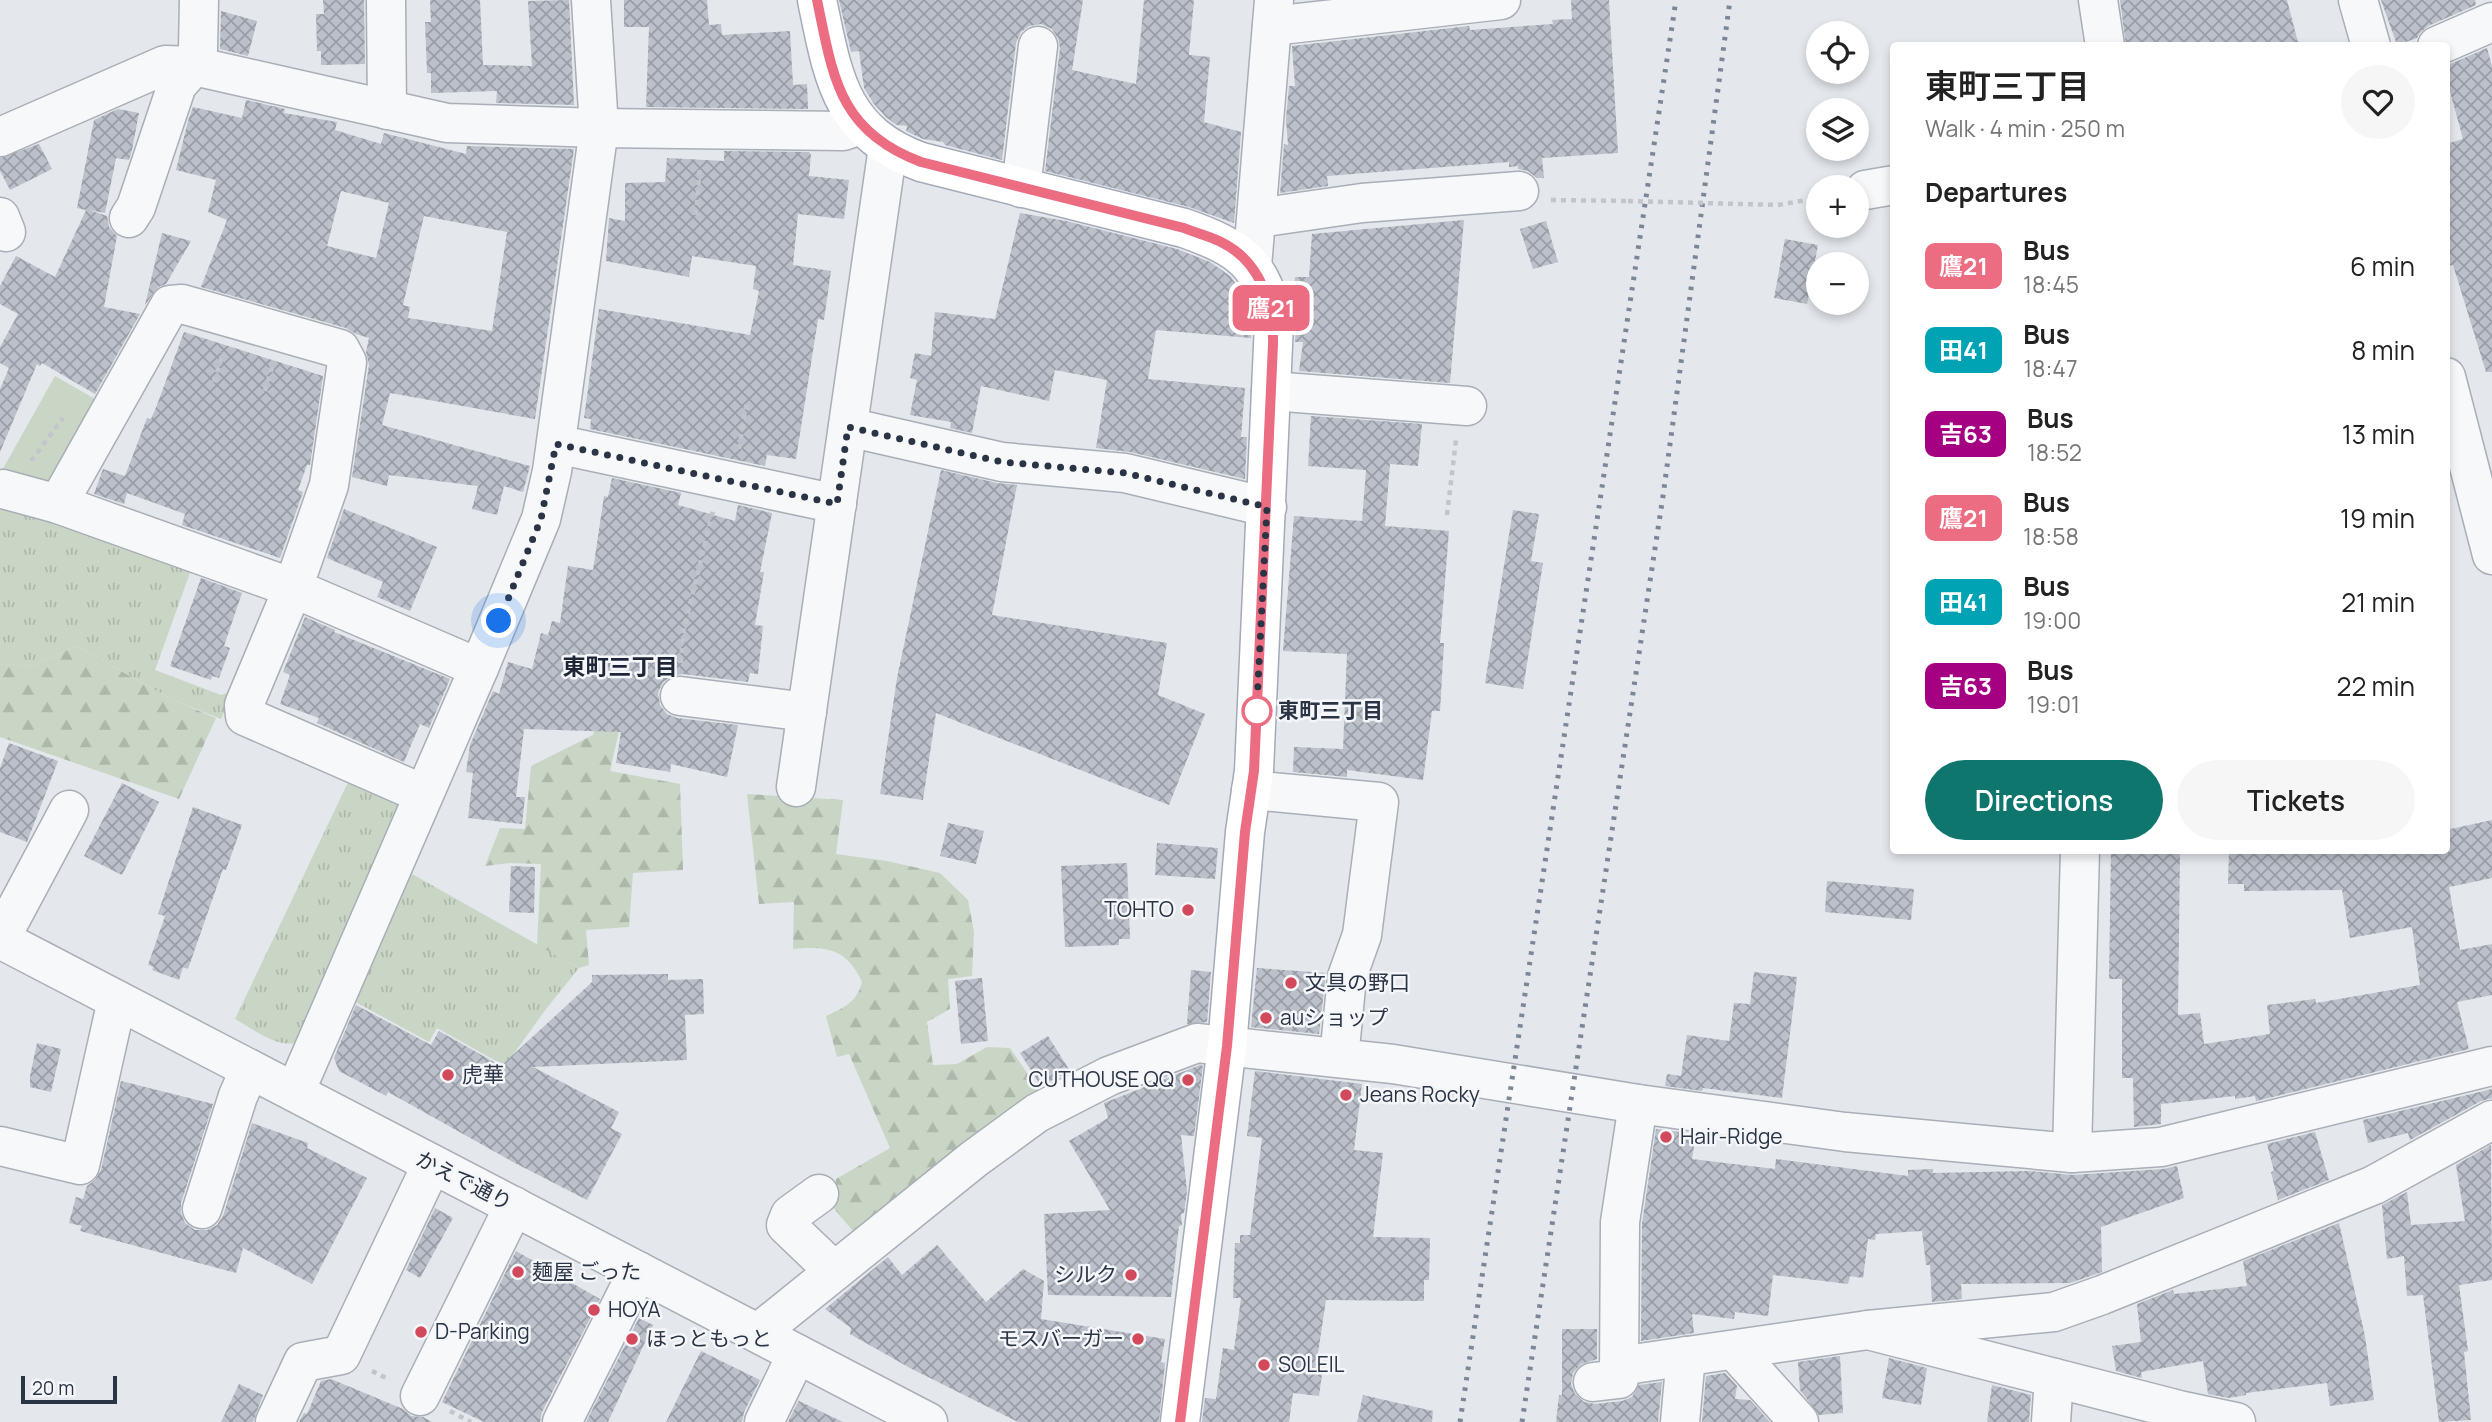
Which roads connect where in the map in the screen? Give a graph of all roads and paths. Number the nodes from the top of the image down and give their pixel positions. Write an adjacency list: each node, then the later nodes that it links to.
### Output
1 (199, 0): 14 (street)
2 (386, 0): 15 (street)
3 (591, 0): 16 (street)
4 (817, 0): 19 (main road)
5 (1501, 0): 8 (street)
6 (2098, 0): 10 (street)
7 (2358, 0): 11 (street)
8 (1273, 13): 25 (street)
9 (2492, 22): 12 (street)
10 (2104, 42)
11 (2370, 42)
12 (2446, 42)
13 (1038, 46): 20 (street)
14 (194, 66): 15 (street); 18 (street); 24 (street)
15 (387, 110): 16 (street)
16 (599, 128): 17 (street); 32 (street)
17 (703, 129): 19 (street); 23 (path)
18 (0, 136)
19 (875, 136): 20 (main road); 31 (street)
20 (1021, 188): 26 (main road)
21 (1529, 195): 22 (path, bridge); 25 (street)
22 (1806, 200)
23 (696, 215)
24 (129, 218)
25 (1258, 218): 26 (street)
26 (1252, 267): 27 (main road)
27 (1271, 391): 30 (street); 37 (main road)
28 (2450, 392): 39 (street)
29 (747, 401): 33 (path)
30 (1463, 406): 38 (path)
31 (848, 427): 36 (street); 37 (street)
32 (556, 444): 33 (street); 41 (street)
33 (728, 481): 36 (street); 42 (path)
34 (3, 489): 35 (street)
35 (58, 503): 40 (street); 40 (street)
36 (837, 504): 43 (street)
37 (1267, 507): 45 (main road)
38 (1447, 515)
39 (2492, 553)
40 (293, 587): 41 (street); 46 (street)
41 (479, 668): 46 (street)
42 (680, 696): 43 (street)
43 (807, 712): 44 (street)
44 (796, 787)
45 (1251, 790): 51 (main road); 52 (street)
46 (423, 794): 55 (street)
47 (69, 810): 49 (street)
48 (2080, 854): 59 (street)
49 (0, 939): 50 (street, かえで通り)
50 (117, 1000): 54 (street, かえで通り); 58 (street)
51 (1227, 1046): 52 (street); 65 (street); 77 (main road)
52 (1339, 1058): 56 (street)
53 (2492, 1066): 59 (street)
54 (250, 1069): 55 (street, かえで通り); 63 (street)
55 (295, 1092): 60 (street, かえで通り)
56 (1638, 1104): 59 (street); 70 (street)
57 (2492, 1120): 66 (street)
58 (0, 1146)
59 (2072, 1153)
60 (432, 1164): 62 (street, かえで通り); 73 (street)
61 (819, 1194): 65 (street)
62 (514, 1206): 64 (street, かえで通り); 72 (street)
63 (202, 1209)
64 (638, 1270): 67 (street, かえで通り); 74 (street)
65 (835, 1271): 67 (street)
66 (1868, 1330): 68 (street); 71 (street)
67 (758, 1333): 69 (street, かえで通り)
68 (1735, 1351): 70 (street); 79 (street)
69 (797, 1354): 75 (street); 76 (street, かえで通り)
70 (1686, 1356): 78 (street)
71 (2053, 1378): 80 (street); 81 (street)
72 (420, 1396)
73 (275, 1422)
74 (562, 1422)
75 (764, 1422)
76 (928, 1422)
77 (1180, 1422)
78 (1680, 1422)
79 (1798, 1422)
80 (2051, 1422)
81 (2236, 1422)

